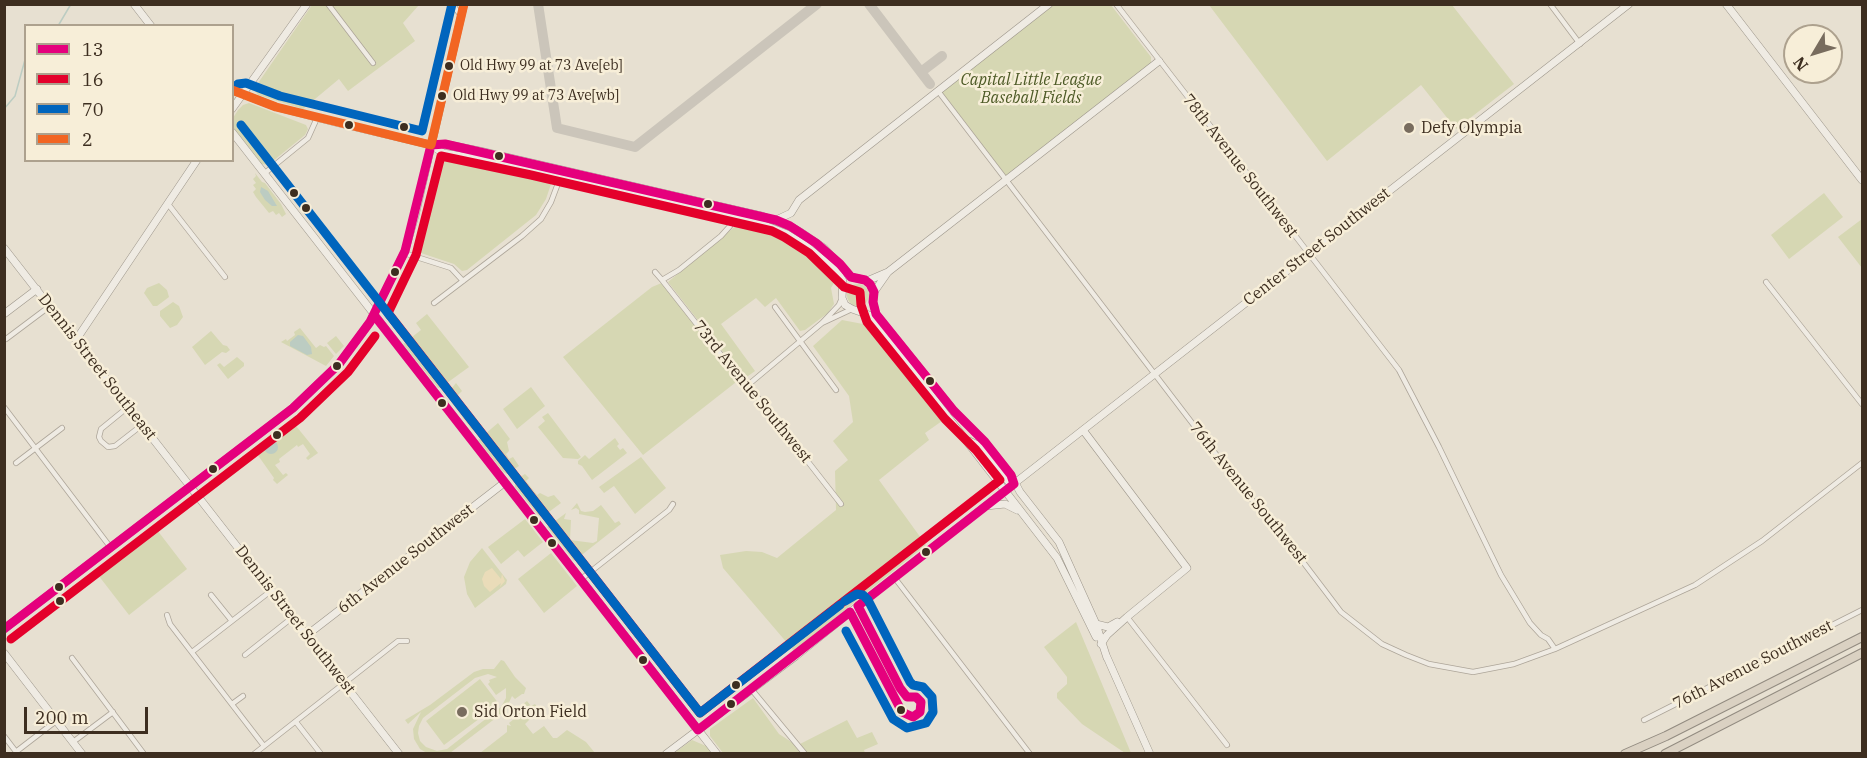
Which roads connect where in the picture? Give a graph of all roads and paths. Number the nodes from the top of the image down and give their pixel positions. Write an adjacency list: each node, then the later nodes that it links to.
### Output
1 (134, 4): 12 (street)
2 (307, 4): 18 (street)
3 (328, 4): 15 (street)
4 (452, 4): 11 (street)
5 (464, 4): 11 (street)
6 (1049, 4): 17 (street)
7 (1116, 4): 14 (street, 78th Avenue Southwest)
8 (1550, 4): 13 (street)
9 (1629, 4): 13 (street, Center Street Southwest)
10 (1726, 4): 28 (street)
11 (462, 17): 22 (street)
12 (149, 24)
13 (1580, 44): 36 (street, Center Street Southwest)
14 (1159, 61): 27 (street); 36 (street, 78th Avenue Southwest)
15 (373, 63)
16 (234, 91): 18 (street)
17 (938, 91): 27 (street, 76th Avenue Southwest); 30 (street)
18 (243, 96): 19 (street); 20 (street)
19 (234, 107)
20 (317, 118): 22 (street); 25 (street)
21 (234, 134): 25 (street)
22 (431, 145): 24 (street); 26 (street); 35 (street)
23 (196, 162): 29 (street)
24 (562, 170): 26 (street); 32 (street)
25 (265, 173): 57 (street)
26 (559, 179): 31 (street); 44 (street)
27 (1005, 180): 39 (street); 62 (street, 76th Avenue Southwest)
28 (1863, 180)
29 (168, 204): 40 (street); 60 (street)
30 (790, 213): 32 (street); 33 (street)
31 (732, 217): 37 (street); 42 (street)
32 (776, 220): 33 (street)
33 (795, 229): 37 (street)
34 (4, 248): 46 (street, Dennis Street Southeast)
35 (404, 253): 44 (street); 57 (street)
36 (1309, 254): 62 (street, Center Street Southwest); 99 (street, 78th Avenue Southwest)
37 (834, 264): 41 (street); 47 (street)
38 (655, 272): 42 (street, 73rd Avenue Southwest)
39 (888, 272): 43 (street); 48 (street)
40 (225, 278)
41 (857, 279): 43 (street); 47 (street)
42 (662, 280): 63 (street, 73rd Avenue Southwest)
43 (867, 280): 48 (street)
44 (463, 281): 51 (street)
45 (1766, 282): 65 (street)
46 (37, 289): 52 (street, Dennis Street Southeast); 56 (street)
47 (843, 289): 49 (street)
48 (874, 292): 50 (street)
49 (842, 298): 54 (street); 58 (street)
50 (873, 302): 55 (street); 76 (street)
51 (434, 303)
52 (50, 306): 59 (street); 60 (street, Dennis Street Southeast)
53 (775, 306): 61 (street)
54 (852, 309): 55 (street); 58 (street)
55 (860, 311): 71 (street)
56 (4, 314)
57 (374, 315): 75 (street); 77 (street)
58 (822, 323): 61 (street)
59 (6, 339)
60 (76, 340): 67 (street, Dennis Street Southeast)
61 (802, 341): 63 (street); 64 (street)
62 (1154, 375): 70 (street, Center Street Southwest); 99 (street, 76th Avenue Southwest)
63 (748, 385): 80 (street, 73rd Avenue Southwest)
64 (836, 390)
65 (1863, 404)
66 (4, 407): 72 (street)
67 (128, 407): 68 (street, Dennis Street Southeast); 68 (street)
68 (142, 425): 77 (street, Dennis Street Southeast)
69 (62, 428): 72 (street)
70 (1083, 430): 76 (street, Center Street Southwest); 91 (street)
71 (966, 440): 76 (street); 78 (street)
72 (36, 448): 73 (street); 83 (street)
73 (16, 463)
74 (1863, 463): 99 (street, 76th Avenue Southwest)
75 (504, 483): 85 (street); 95 (street, 6th Avenue Southwest)
76 (1014, 484): 78 (street, Center Street Southwest); 93 (street)
77 (190, 487): 83 (street); 86 (street, Dennis Street Southwest)
78 (1005, 491): 81 (street, Center Street Southwest); 82 (street)
79 (673, 504): 85 (street)
80 (841, 504)
81 (986, 506): 82 (street); 84 (street, Center Street Southwest)
82 (1022, 512): 105 (street)
83 (111, 548): 94 (street)
84 (894, 577): 107 (street, Center Street Southwest); 129 (street)
85 (580, 580): 114 (street)
86 (272, 590): 90 (street, Dennis Street Southwest); 92 (street)
87 (212, 595): 92 (street)
88 (1863, 610): 111 (street, 76th Avenue Southwest)
89 (167, 615): 100 (street)
90 (293, 617): 95 (street, Dennis Street Southwest); 103 (street)
91 (1127, 617): 93 (street); 98 (street); 117 (street)
92 (232, 621): 100 (street)
93 (1096, 624): 98 (street)
94 (4, 629)
95 (307, 635): 106 (street, Dennis Street Southwest)
96 (1863, 637): 131 (highway)
97 (407, 641): 106 (street)
98 (1101, 644): 105 (street)
99 (1555, 649)
100 (192, 652): 109 (street)
101 (4, 653): 112 (street)
102 (1863, 653): 120 (highway)
103 (245, 655)
104 (72, 658): 110 (street)
105 (1107, 658): 130 (street)
106 (345, 684): 113 (street); 125 (street, Dennis Street Southwest)
107 (752, 690): 114 (street, Center Street Southwest); 128 (street)
108 (243, 696): 109 (street)
109 (232, 704): 118 (street)
110 (113, 712): 116 (street); 122 (street)
111 (1644, 720)
112 (56, 721): 116 (street); 119 (street)
113 (296, 722): 118 (street); 124 (street)
114 (698, 730): 126 (street, Center Street Southwest); 127 (street)
115 (4, 736): 119 (street)
116 (73, 742): 121 (street)
117 (1227, 745)
118 (264, 746): 123 (street)
119 (17, 752)
120 (1668, 752)
121 (82, 753)
122 (144, 753)
123 (254, 753)
124 (321, 753)
125 (399, 753)
126 (666, 753)
127 (717, 753)
128 (804, 753)
129 (1030, 753)
130 (1150, 753)
131 (1625, 753)

